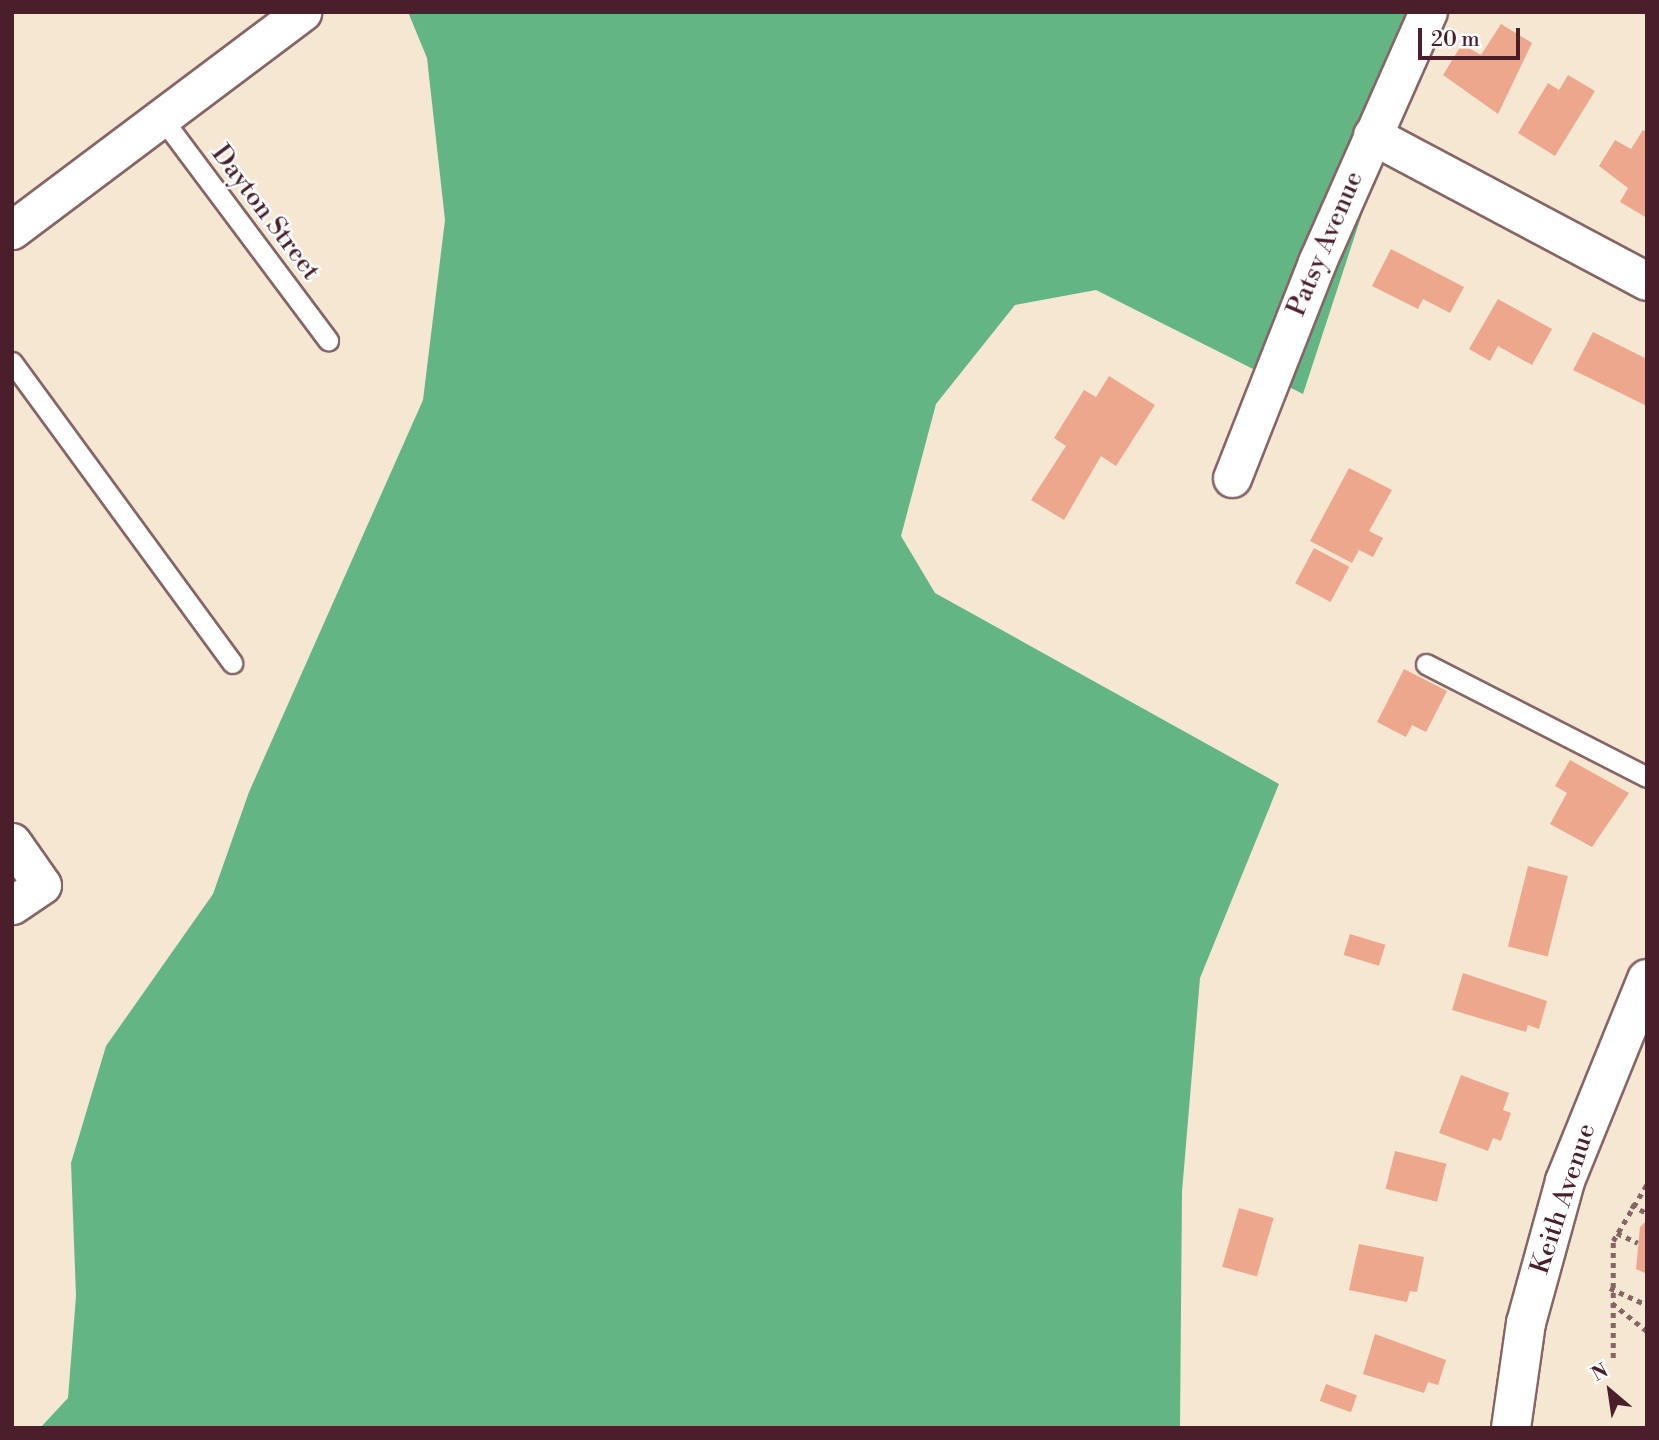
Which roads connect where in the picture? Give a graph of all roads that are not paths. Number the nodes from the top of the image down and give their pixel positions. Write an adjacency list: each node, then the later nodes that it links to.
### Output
1 (302, 12): 3 (street)
2 (1428, 12): 4 (street, Patsy Avenue)
3 (161, 117): 5 (street); 7 (lane, Dayton Street)
4 (1372, 135): 6 (street); 9 (street, Patsy Avenue)
5 (12, 230)
6 (1647, 281)
7 (328, 340)
8 (12, 362): 10 (lane)
9 (1232, 478)
10 (232, 663)
11 (1426, 664): 12 (lane)
12 (1647, 777)
13 (12, 842): 14 (street)
14 (12, 905)
15 (1647, 979): 16 (street, Keith Avenue)
16 (1511, 1428)

